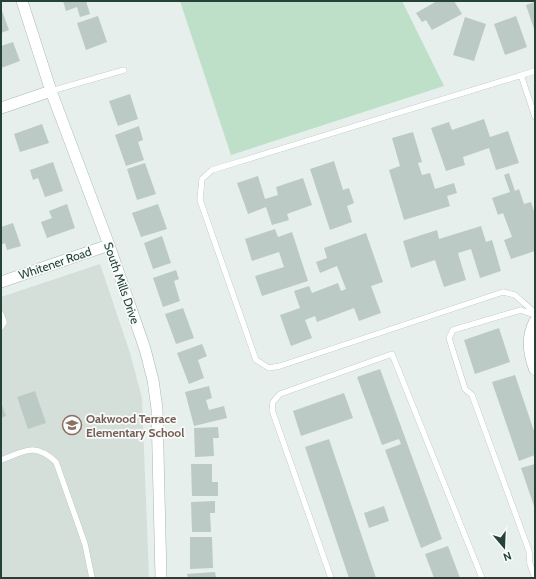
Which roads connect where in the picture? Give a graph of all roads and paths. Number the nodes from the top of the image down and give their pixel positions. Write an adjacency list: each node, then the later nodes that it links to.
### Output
1 (22, 1): 5 (street, South Mills Drive)
2 (124, 70): 5 (lane)
3 (535, 71): 4 (lane)
4 (521, 75): 7 (lane); 11 (lane)
5 (52, 91): 6 (street); 8 (street, South Mills Drive)
6 (1, 108)
7 (535, 117)
8 (109, 244): 9 (street, Whitener Road); 17 (street, South Mills Drive)
9 (1, 282)
10 (1, 314): 13 (lane)
11 (535, 314): 20 (lane)
12 (535, 322): 14 (street)
13 (1, 327)
14 (535, 369)
15 (1, 460): 16 (lane)
16 (92, 578)
17 (161, 578)
18 (331, 578): 19 (lane)
19 (482, 578)
20 (535, 578)

